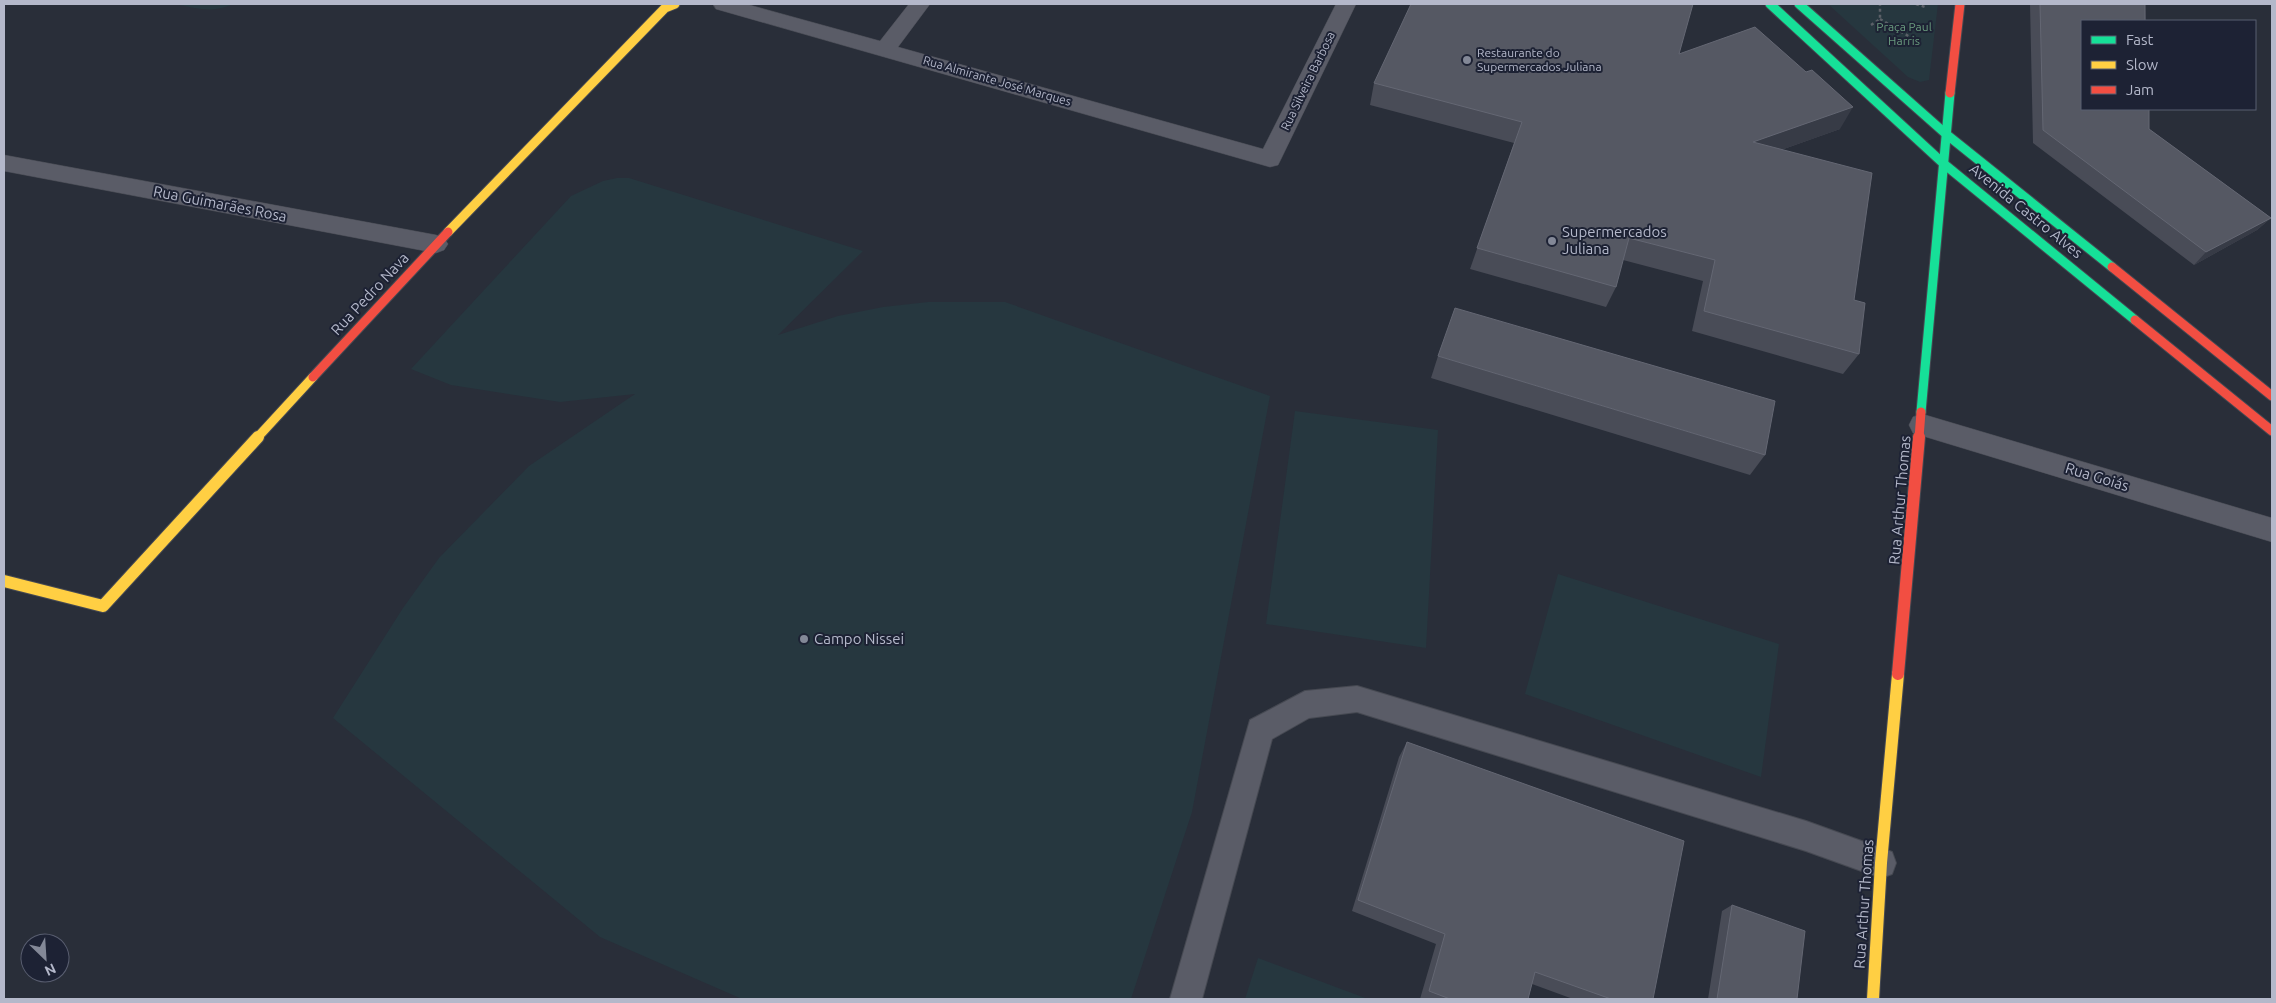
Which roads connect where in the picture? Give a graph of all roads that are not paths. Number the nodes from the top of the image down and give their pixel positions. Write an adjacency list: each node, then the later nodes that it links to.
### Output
1 (723, 4): 8 (street, Rua Almirante José Marques)
2 (920, 4): 8 (street)
3 (1346, 4): 10 (street, Rua Silveira Barbosa)
4 (1770, 4): 12 (street, Avenida Castro Alves)
5 (1799, 4): 9 (street, Avenida Castro Alves)
6 (1960, 4): 9 (street, Rua Arthur Thomas)
7 (670, 6): 13 (street, Rua Pedro Nava)
8 (885, 50): 10 (street, Rua Almirante José Marques)
9 (1946, 134): 12 (street, Rua Arthur Thomas); 14 (street, Avenida Castro Alves)
10 (1270, 159)
11 (4, 163): 13 (street, Rua Guimarães Rosa)
12 (1944, 164): 14 (street, Avenida Castro Alves); 16 (street, Rua Arthur Thomas)
13 (436, 244): 19 (street, Rua Pedro Nava)
14 (2131, 299): 15 (street, Avenida Castro Alves); 17 (street, Avenida Castro Alves)
15 (2272, 396)
16 (1922, 425): 18 (street, Rua Goiás); 20 (street, Rua Arthur Thomas)
17 (2272, 431)
18 (2272, 530)
19 (4, 581)
20 (1881, 863): 21 (lane); 22 (street, Rua Arthur Thomas)
21 (1186, 999)
22 (1873, 999)

